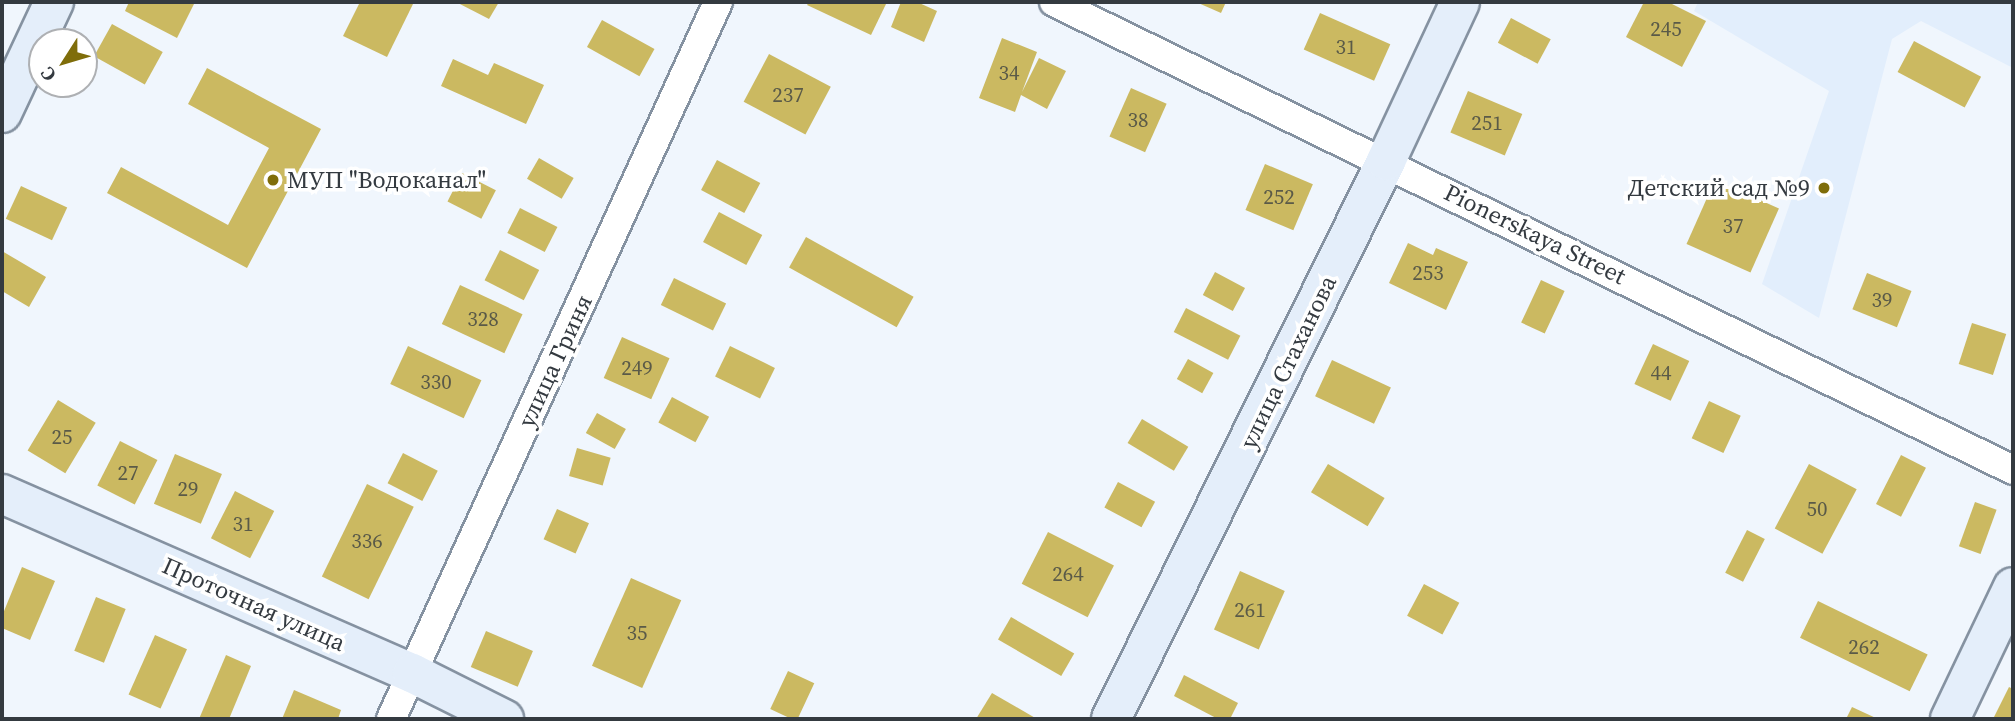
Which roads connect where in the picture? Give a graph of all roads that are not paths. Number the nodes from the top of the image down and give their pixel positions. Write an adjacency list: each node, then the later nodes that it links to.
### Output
1 (54, 2): 5 (street)
2 (718, 2): 10 (street, улица Гриня)
3 (1054, 2): 6 (street, Pionerskaya Street)
4 (1460, 2): 6 (street, улица Стаханова)
5 (2, 113)
6 (1386, 161): 7 (street, Pionerskaya Street); 13 (street, улица Стаханова)
7 (2013, 470)
8 (2, 494): 10 (street, Проточная улица)
9 (2013, 587): 14 (street)
10 (412, 673): 11 (street, улица Гриня); 12 (street, Проточная улица)
11 (391, 719)
12 (504, 719)
13 (1111, 719)
14 (1950, 719)

